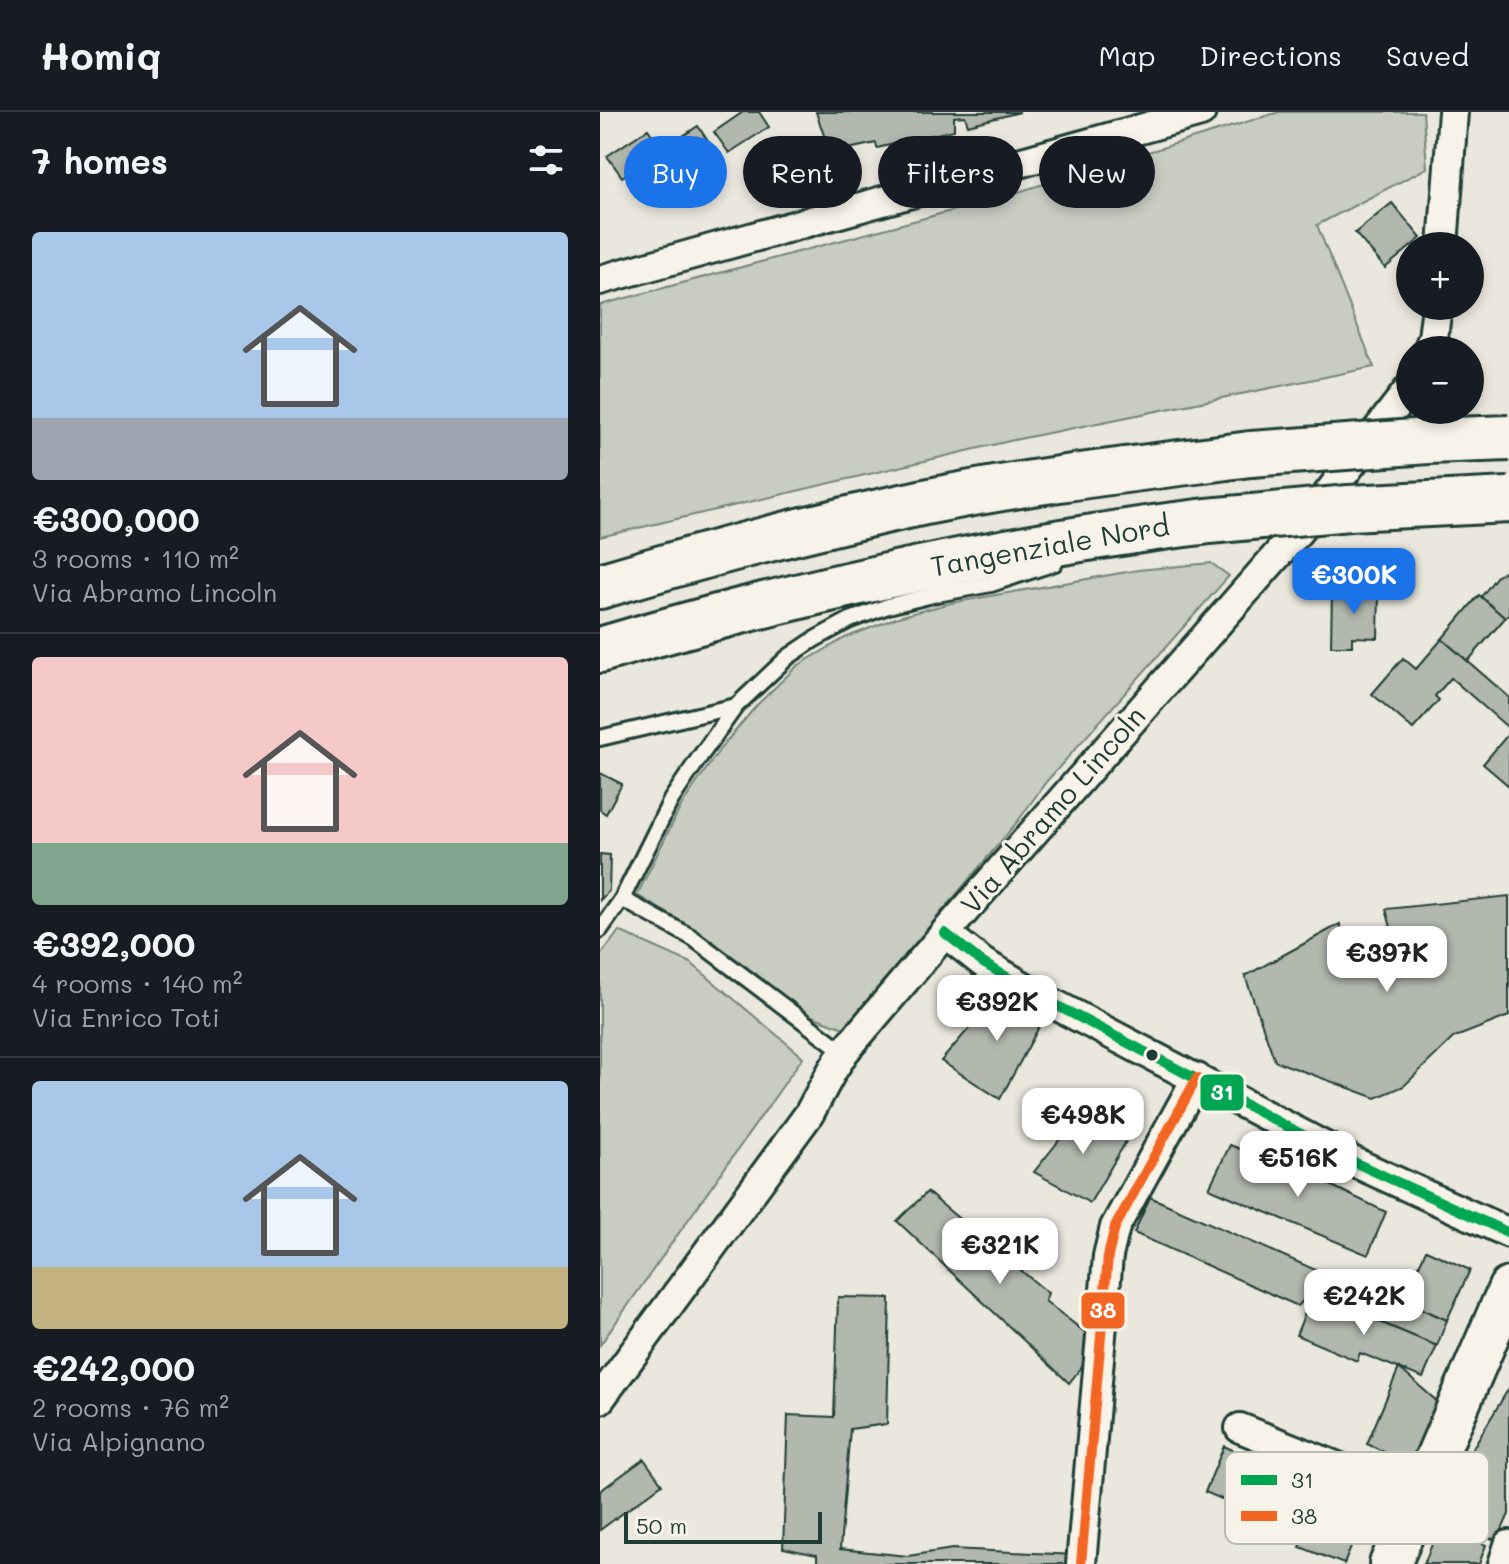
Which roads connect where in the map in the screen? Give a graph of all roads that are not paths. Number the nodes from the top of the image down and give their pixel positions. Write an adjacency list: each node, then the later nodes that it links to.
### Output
1 (1201, 112): 4 (street)
2 (1453, 112): 3 (street)
3 (1444, 232)
4 (600, 280)
5 (1396, 406): 17 (street, Via Abramo Lincoln)
6 (1509, 438): 11 (highway, bridge)
7 (1509, 500): 8 (highway, Tangenziale Nord, bridge)
8 (1170, 524): 9 (lane); 12 (highway, Tangenziale Nord)
9 (1081, 554)
10 (1066, 559): 13 (lane)
11 (600, 586)
12 (600, 650)
13 (736, 706): 14 (lane); 15 (lane)
14 (600, 738)
15 (622, 899): 16 (lane); 18 (lane)
16 (600, 930)
17 (945, 933): 18 (street, Via Abramo Lincoln); 19 (street)
18 (844, 1052): 22 (street, Via Abramo Lincoln)
19 (1197, 1078): 20 (street); 28 (street)
20 (1509, 1233)
21 (1509, 1288): 25 (street)
22 (600, 1399)
23 (1240, 1428): 24 (street)
24 (1300, 1452)
25 (1438, 1452)
26 (1399, 1544): 29 (street)
27 (1509, 1545): 30 (street)
28 (1081, 1564)
29 (1390, 1564)
30 (1503, 1564)

